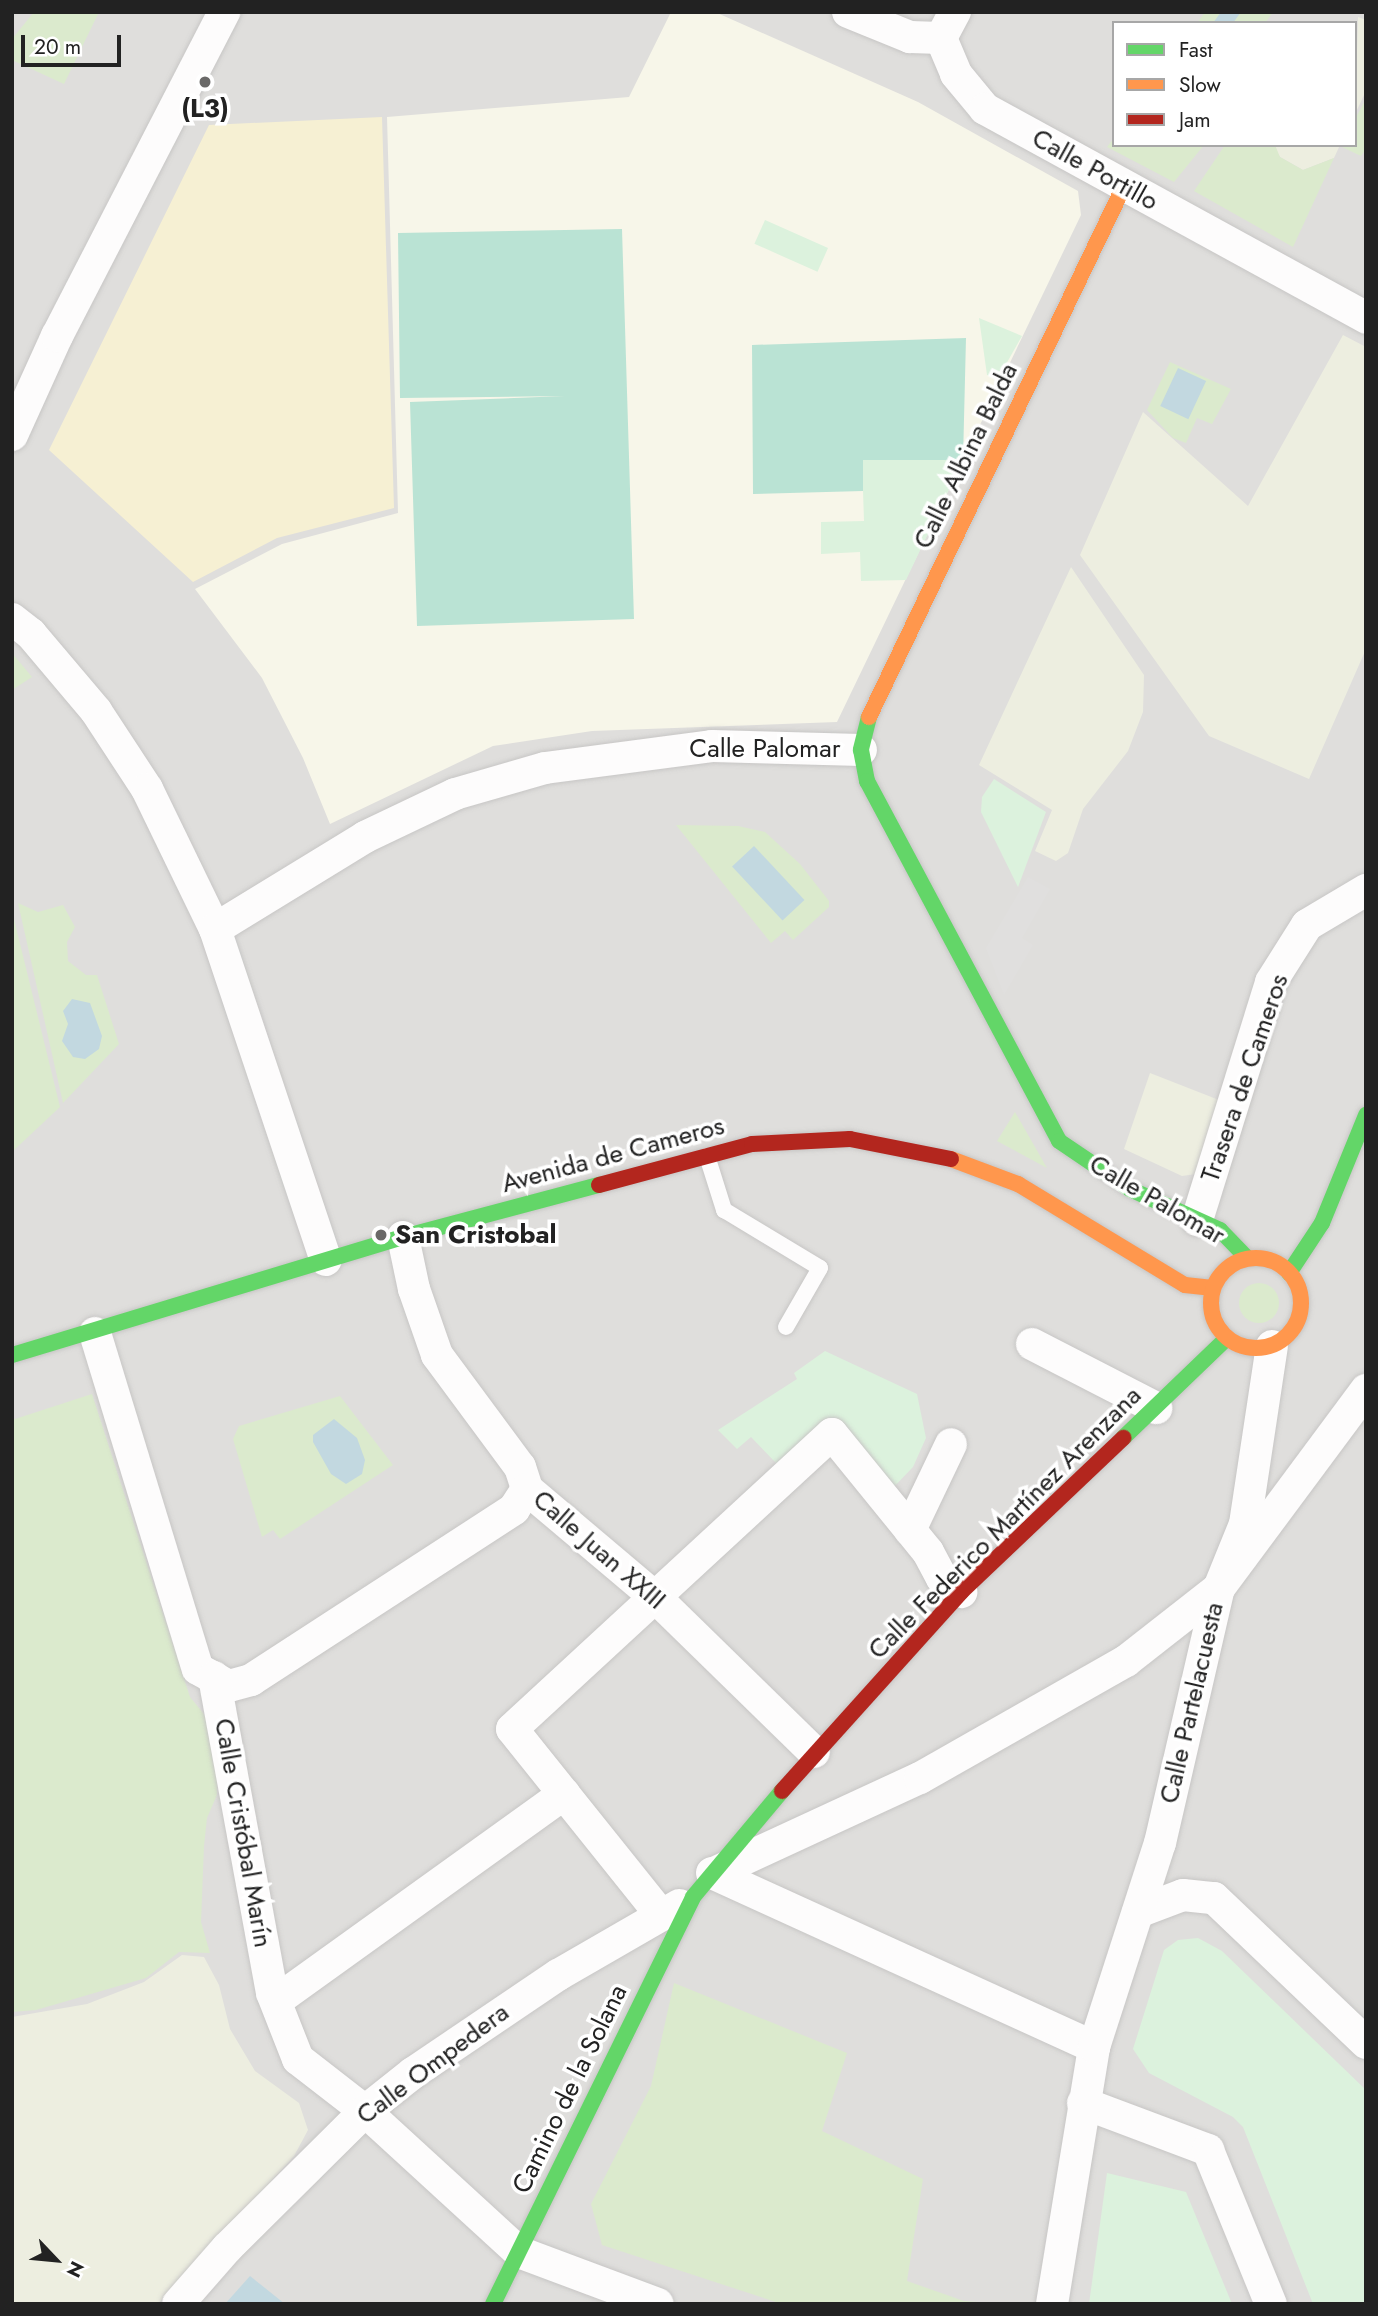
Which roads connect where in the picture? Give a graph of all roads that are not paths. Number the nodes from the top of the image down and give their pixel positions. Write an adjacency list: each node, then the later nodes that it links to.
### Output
1 (848, 12): 3 (street, Calle Portillo)
2 (223, 13): 6 (street)
3 (949, 19): 4 (street, Calle Portillo)
4 (1124, 187): 5 (street, Calle Portillo); 8 (street, Calle Albina Balda)
5 (1366, 318)
6 (12, 435)
7 (12, 619): 10 (street)
8 (861, 750): 10 (street, Calle Palomar); 13 (street, Calle Palomar)
9 (1366, 890): 13 (street, Trasera de Cameros)
10 (215, 929): 16 (street)
11 (1366, 1115): 17 (street)
12 (706, 1154): 14 (street, Avenida de Cameros); 18 (street, Avenida de Cameros); 19 (lane)
13 (1198, 1220): 15 (street, Calle Palomar)
14 (403, 1237): 16 (street, Avenida de Cameros); 28 (street, Calle Juan XXIII)
15 (1247, 1258): 17 (street); 18 (street)
16 (326, 1260): 20 (street, Avenida de Cameros)
17 (1289, 1273): 23 (street)
18 (1213, 1288): 21 (street)
19 (786, 1327)
20 (94, 1333): 24 (street, Avenida de Cameros); 33 (street)
21 (1227, 1338): 23 (street); 26 (street, Calle Federico Martínez Arenzana)
22 (1032, 1344): 26 (street)
23 (1272, 1346): 30 (street)
24 (12, 1355)
25 (1366, 1391): 30 (street)
26 (1156, 1408): 31 (street, Calle Federico Martínez Arenzana)
27 (951, 1444): 29 (street)
28 (527, 1489): 32 (street, Calle Juan XXIII); 33 (street)
29 (910, 1530): 31 (street); 32 (street)
30 (1219, 1588): 36 (street, Calle Partelacuesta); 38 (street, Calle Partelacuesta)
31 (961, 1592): 34 (street, Calle Federico Martínez Arenzana)
32 (655, 1597): 34 (street, Calle Juan XXIII); 35 (street)
33 (214, 1677): 40 (street, Calle Cristóbal Marín)
34 (814, 1752): 36 (street, Calle Federico Martínez Arenzana)
35 (564, 1794): 39 (street); 40 (street)
36 (712, 1873): 37 (street, Camino de la Solana); 44 (street)
37 (693, 1897): 39 (street, Calle Ompedera); 47 (street, Camino de la Solana)
38 (1138, 1912): 41 (street); 44 (street, Calle Partelacuesta)
39 (661, 1915): 46 (street, Calle Ompedera)
40 (276, 2001): 46 (street, Calle Cristóbal Marín)
41 (1331, 2013): 42 (lane); 43 (street)
42 (1366, 2031)
43 (1366, 2043)
44 (1094, 2047): 45 (street, Calle Partelacuesta)
45 (1083, 2103): 51 (street, Calle Partelacuesta); 52 (street)
46 (365, 2111): 47 (street, Calle Cristóbal Marín); 48 (street, Calle Ompedera)
47 (519, 2252): 49 (street, Camino de la Solana); 50 (street)
48 (178, 2304)
49 (493, 2304)
50 (659, 2304)
51 (1052, 2304)
52 (1271, 2304)

